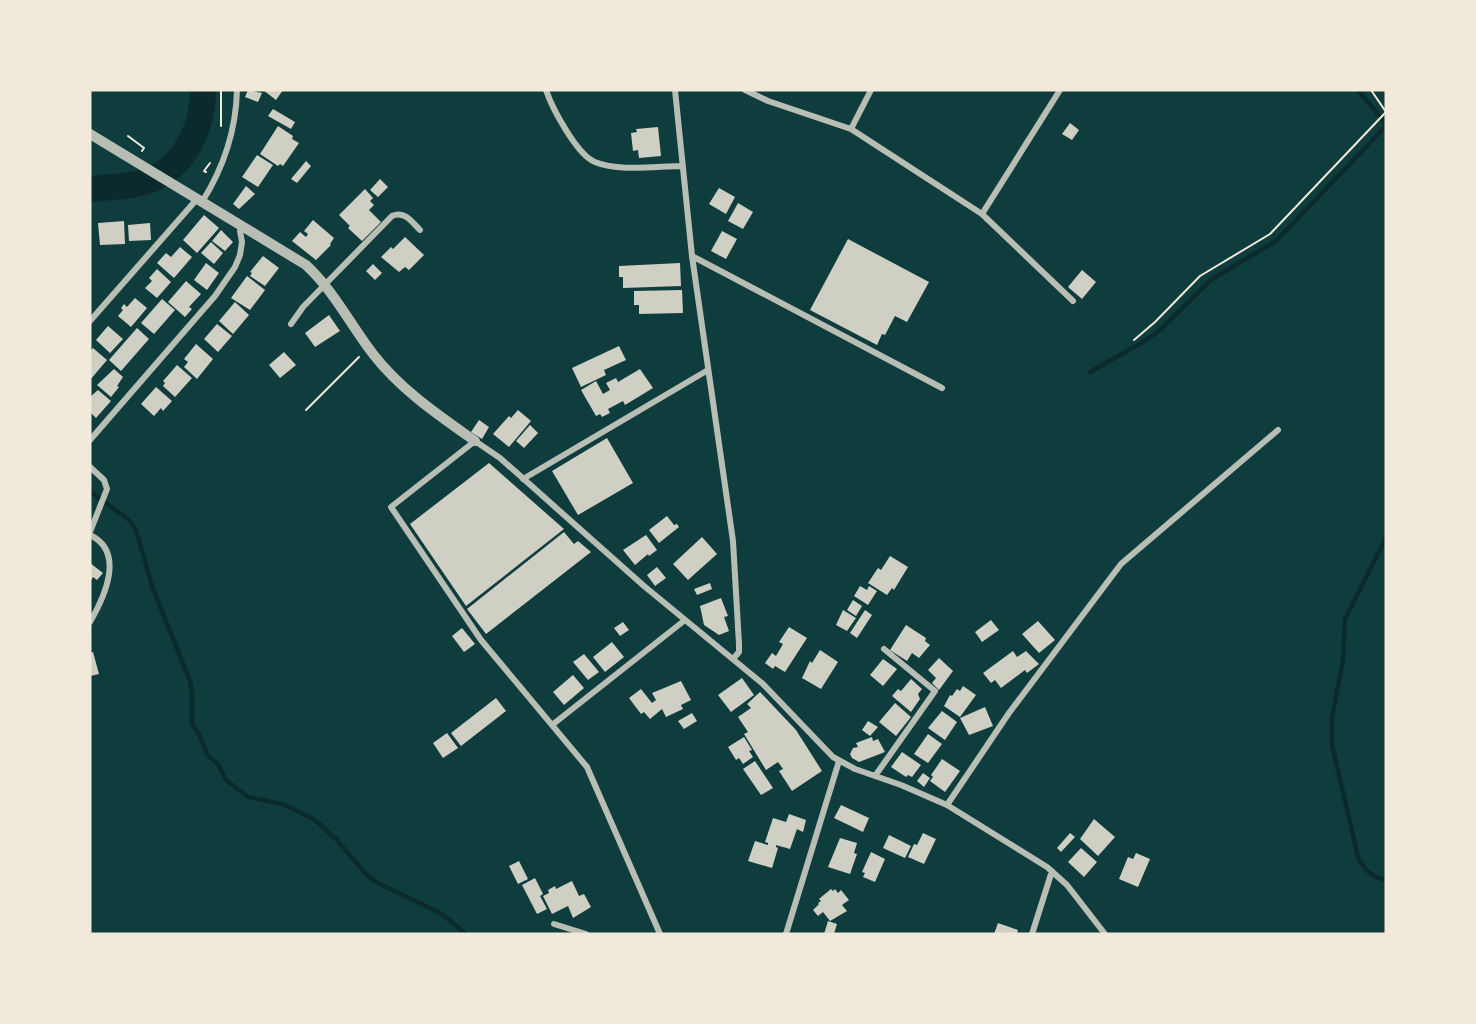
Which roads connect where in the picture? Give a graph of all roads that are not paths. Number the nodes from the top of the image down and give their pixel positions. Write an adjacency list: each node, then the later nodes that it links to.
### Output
1 (237, 90): 10 (street)
2 (546, 90): 9 (street)
3 (675, 90): 9 (street)
4 (745, 90): 7 (street)
5 (871, 90): 7 (street)
6 (1060, 90): 11 (street)
7 (851, 129): 11 (street)
8 (90, 134): 10 (street)
9 (683, 166): 14 (street)
10 (200, 200): 12 (street); 17 (street)
11 (982, 214): 16 (street)
12 (243, 226): 15 (street); 22 (street)
13 (420, 230): 15 (street)
14 (692, 256): 19 (street); 20 (street)
15 (325, 284): 18 (street); 23 (street)
16 (1073, 301)
17 (90, 321)
18 (291, 324)
19 (708, 369): 25 (street); 30 (street)
20 (942, 388)
21 (1278, 430): 34 (street)
22 (90, 440)
23 (475, 441): 25 (street); 31 (street)
24 (90, 467): 26 (street)
25 (523, 479): 27 (street)
26 (90, 533): 28 (street)
27 (685, 620): 30 (street); 31 (street)
28 (90, 622)
29 (884, 649): 33 (street)
30 (733, 659): 32 (street)
31 (552, 725): 38 (street)
32 (839, 761): 33 (street); 39 (street)
33 (875, 776): 34 (street)
34 (947, 805): 35 (street)
35 (1052, 871): 40 (street); 41 (street)
36 (554, 924): 37 (street)
37 (586, 934)
38 (660, 934)
39 (786, 934)
40 (1032, 934)
41 (1105, 934)

